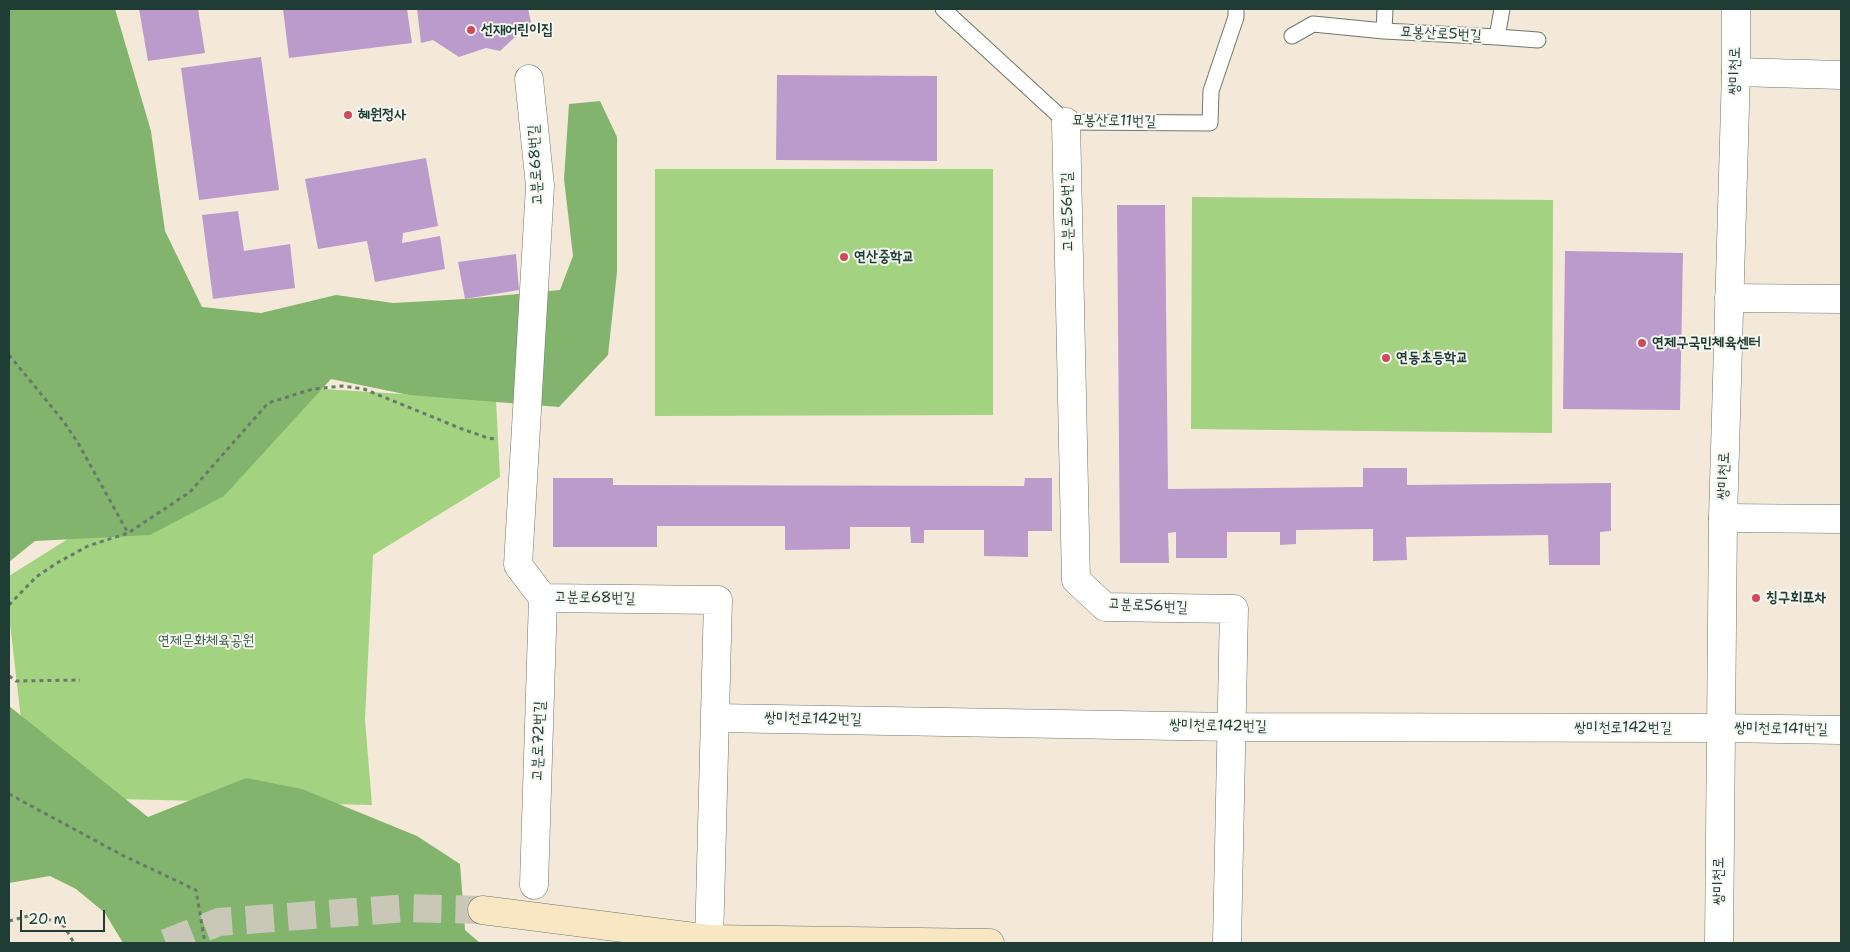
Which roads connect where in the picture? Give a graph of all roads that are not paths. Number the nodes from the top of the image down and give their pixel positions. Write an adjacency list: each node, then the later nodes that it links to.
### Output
1 (943, 9): 13 (lane, 묘봉산로11번길)
2 (1236, 9): 13 (lane, 묘봉산로11번길)
3 (1385, 9): 6 (lane)
4 (1502, 9): 8 (lane, 묘봉산로5번길)
5 (1736, 9): 10 (street, 쌍미천로)
6 (1384, 31): 7 (lane, 묘봉산로5번길); 8 (lane, 묘봉산로5번길)
7 (1292, 36)
8 (1497, 37): 9 (lane, 묘봉산로5번길)
9 (1538, 40)
10 (1736, 72): 11 (street); 14 (street, 쌍미천로)
11 (1841, 74)
12 (529, 79): 18 (street, 고분로68번길)
13 (1066, 122): 20 (street, 고분로56번길)
14 (1729, 298): 15 (street); 16 (street, 쌍미천로)
15 (1841, 299)
16 (1723, 518): 17 (street); 21 (street, 쌍미천로)
17 (1841, 519)
18 (543, 598): 19 (street, 고분로68번길); 23 (street, 고분로72번길)
19 (716, 718): 20 (street, 쌍미천로142번길); 25 (street, 고분로68번길)
20 (1232, 727): 21 (street, 쌍미천로142번길); 28 (street, 고분로56번길)
21 (1720, 728): 22 (street, 쌍미천로141번길); 29 (street, 쌍미천로)
22 (1841, 730)
23 (534, 885)
24 (482, 910): 25 (main road)
25 (709, 941): 26 (main road); 27 (main road)
26 (682, 943)
27 (990, 943)
28 (1227, 943)
29 (1719, 943)

